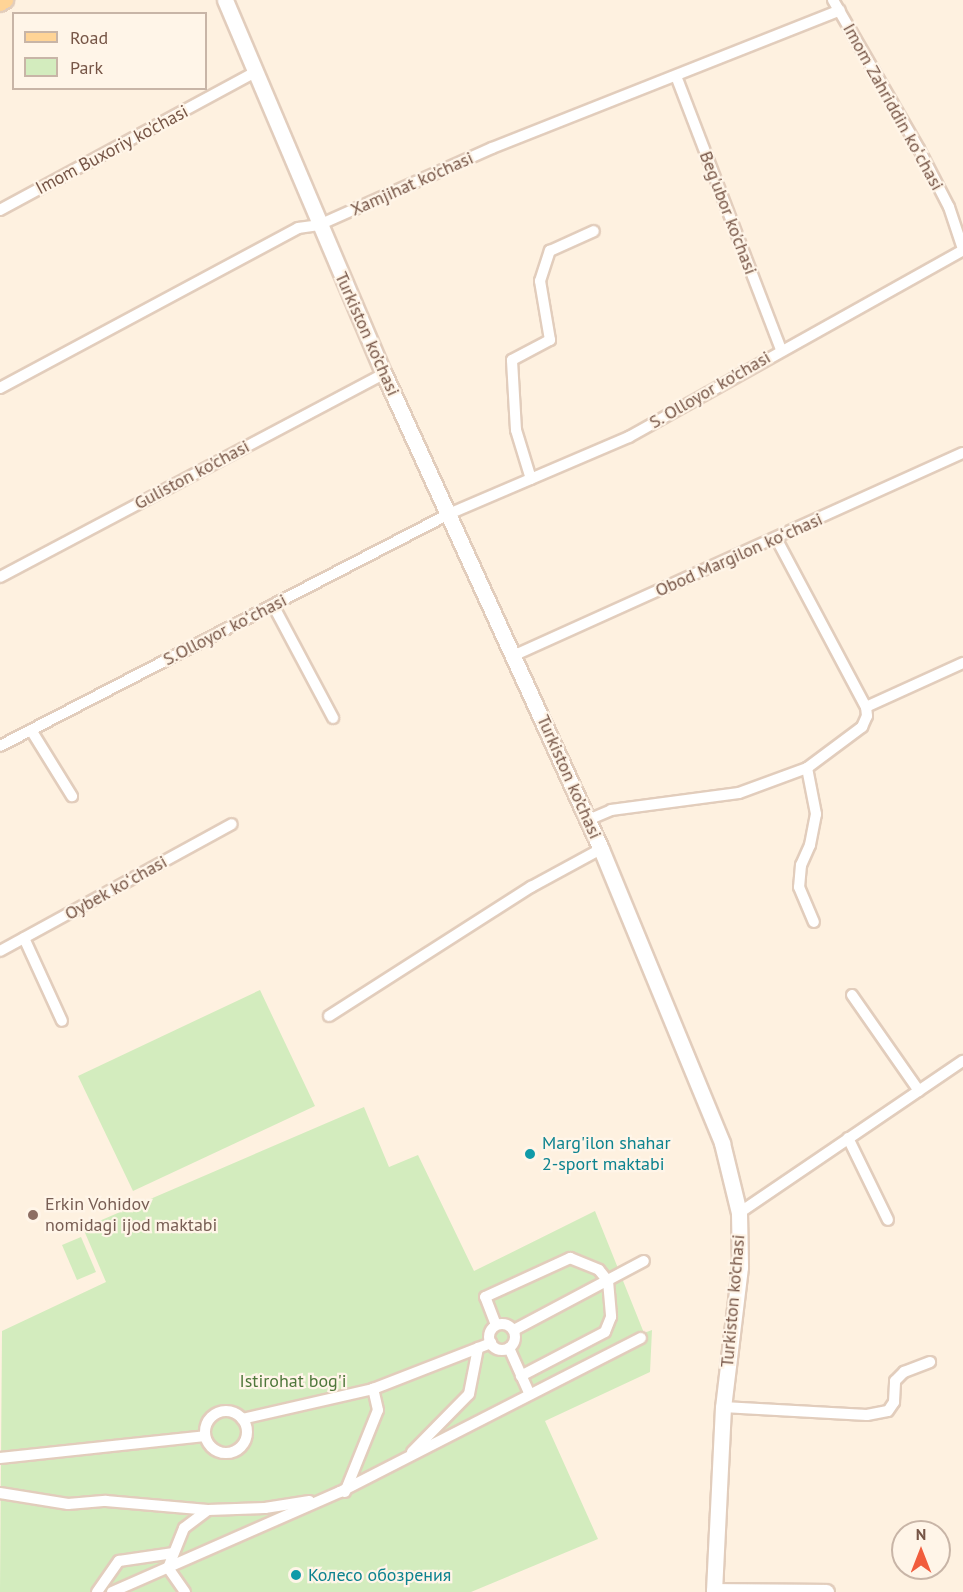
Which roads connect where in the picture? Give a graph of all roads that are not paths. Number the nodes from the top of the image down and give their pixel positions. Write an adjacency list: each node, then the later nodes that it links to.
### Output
1 (5, 0): 4 (main road)
2 (225, 0): 6 (main road, Turkiston ko’chasi)
3 (833, 0): 5 (street, Imom Zahriddin koʻchasi)
4 (0, 3)
5 (840, 10): 7 (street, Xamjihat ko'chasi); 11 (street, Imom Zahriddin koʻchasi)
6 (255, 72): 8 (street, Imom Buxoriy ko'chasi); 9 (main road, Turkiston ko’chasi)
7 (676, 76): 9 (street, Xamjihat ko'chasi); 12 (street, Beg'ubor ko'chasi)
8 (0, 210)
9 (319, 225): 13 (main road, Turkiston ko’chasi); 14 (street, Xamjihat ko'chasi)
10 (594, 231): 16 (street)
11 (963, 249): 12 (street, S. Olloyor ko'chasi)
12 (781, 349): 16 (street, S. Olloyor ko'chasi)
13 (384, 374): 17 (main road, Turkiston ko’chasi); 19 (street, Guliston ko'chasi)
14 (0, 388)
15 (963, 453): 18 (street, Obod Margilon koʻchasi)
16 (531, 479): 17 (street, S. Olloyor ko'chasi)
17 (449, 514): 20 (street, S.Olloyor koʻchasi); 21 (main road, Turkiston ko’chasi)
18 (776, 538): 21 (street, Obod Margilon koʻchasi); 23 (street)
19 (0, 578)
20 (273, 605): 24 (street); 25 (street, S.Olloyor koʻchasi)
21 (515, 655): 29 (main road, Turkiston ko’chasi)
22 (963, 663): 23 (street)
23 (866, 707): 27 (street)
24 (333, 718)
25 (31, 730): 26 (street, S.Olloyor koʻchasi); 28 (street)
26 (0, 746)
27 (807, 768): 29 (street); 32 (street)
28 (72, 796)
29 (588, 820): 31 (main road, Turkiston ko’chasi)
30 (232, 824): 33 (street, Oybek koʻchasi)
31 (601, 849): 36 (street); 41 (main road, Turkiston ko’chasi)
32 (814, 922)
33 (24, 938): 34 (street, Oybek koʻchasi); 37 (street)
34 (0, 951)
35 (852, 995): 39 (street)
36 (329, 1016)
37 (62, 1021)
38 (963, 1061): 39 (street)
39 (919, 1091): 40 (street)
40 (848, 1138): 41 (street); 42 (street)
41 (739, 1213): 55 (main road, Turkiston ko’chasi)
42 (888, 1220)
43 (644, 1261): 44 (street)
44 (608, 1281): 45 (street); 46 (street); 52 (street)
45 (496, 1325): 46 (street); 48 (street)
46 (514, 1330): 50 (street)
47 (642, 1338): 54 (street)
48 (490, 1344): 49 (street); 50 (street)
49 (478, 1348): 53 (street); 59 (street)
50 (509, 1348): 52 (street)
51 (930, 1362): 55 (street)
52 (521, 1376): 54 (street)
53 (373, 1389): 56 (street); 60 (street)
54 (530, 1395): 59 (street)
55 (723, 1407): 65 (main road, Turkiston ko’chasi)
56 (242, 1419): 57 (street); 57 (street)
57 (205, 1436): 58 (street)
58 (0, 1458)
59 (404, 1460): 60 (street)
60 (342, 1494): 62 (street); 64 (street)
61 (3, 1496): 62 (street)
62 (208, 1510): 63 (street)
63 (173, 1552): 64 (street); 66 (street)
64 (168, 1568): 67 (street); 68 (street)
65 (714, 1591): 69 (main road)
66 (97, 1592)
67 (112, 1592)
68 (185, 1592)
69 (826, 1592)

